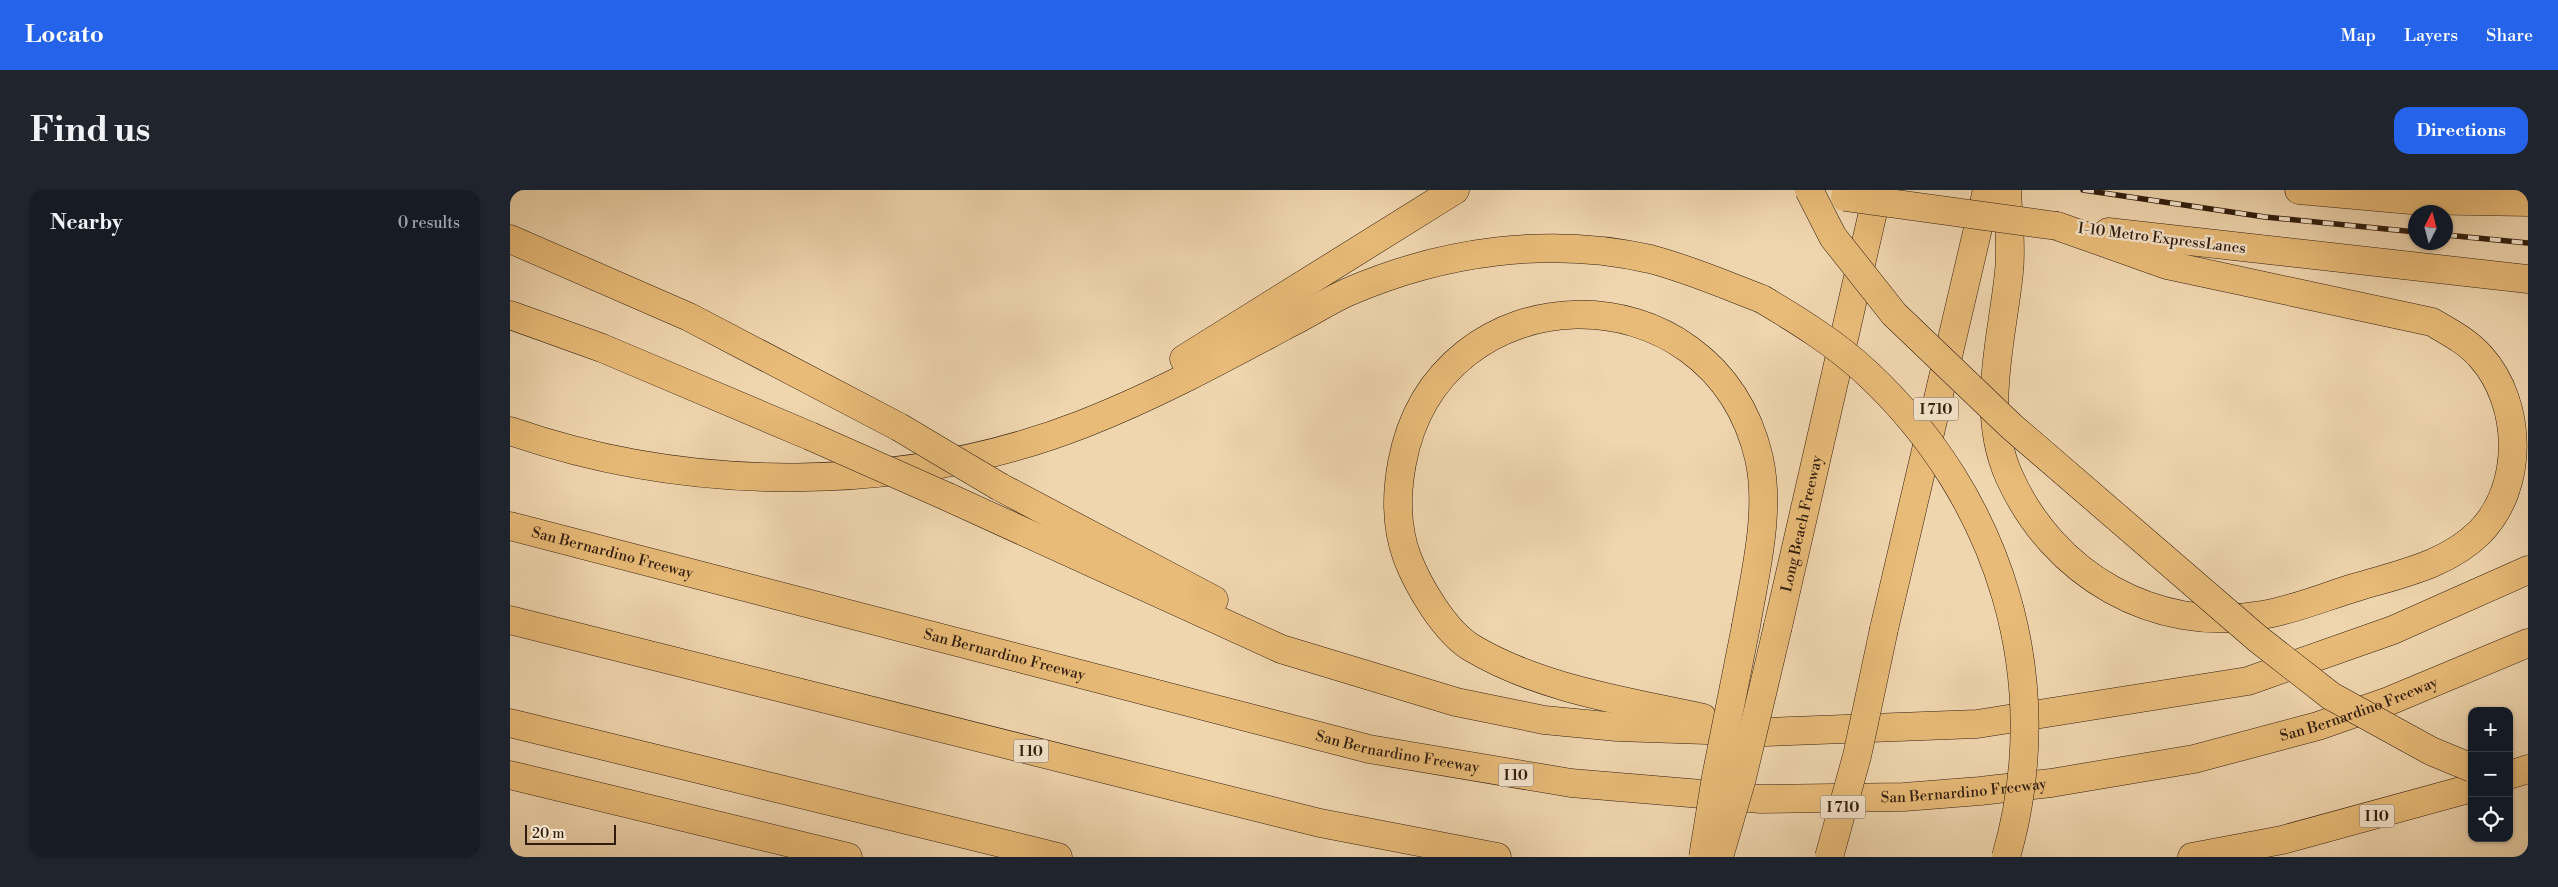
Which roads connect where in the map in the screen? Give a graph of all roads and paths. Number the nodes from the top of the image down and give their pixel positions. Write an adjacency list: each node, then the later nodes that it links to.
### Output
1 (1455, 190): 14 (highway)
2 (1797, 190): 9 (highway, I-10 Metro ExpressLanes, bridge)
3 (1809, 190): 25 (highway, bridge)
4 (1878, 190): 36 (highway, Long Beach Freeway, bridge)
5 (1987, 190): 24 (highway, I 710, bridge)
6 (2007, 190): 9 (highway)
7 (2299, 190): 8 (highway)
8 (2528, 202)
9 (2057, 226): 11 (highway, I-10 Metro ExpressLanes)
10 (510, 239): 21 (highway, bridge)
11 (2528, 279)
12 (510, 315): 21 (highway, bridge)
13 (510, 431): 14 (highway)
14 (995, 453): 39 (highway, bridge)
15 (510, 526): 20 (highway, San Bernardino Freeway / I 10)
16 (2528, 570): 23 (highway)
17 (510, 620): 19 (highway, I 10)
18 (510, 626): 19 (highway)
19 (568, 634): 34 (highway, I 10)
20 (2528, 643)
21 (1379, 680): 23 (highway)
22 (510, 723): 33 (highway)
23 (1765, 732): 35 (highway, bridge)
24 (1857, 756): 37 (highway, I 710, bridge); 38 (highway, bridge)
25 (2468, 766)
26 (2528, 769): 27 (highway)
27 (2513, 774)
28 (510, 775): 32 (highway)
29 (2513, 782): 30 (highway)
30 (2528, 787)
31 (2468, 789): 40 (highway, I 10)
32 (848, 857)
33 (1058, 857)
34 (1497, 857)
35 (1703, 857)
36 (1719, 857)
37 (1829, 857)
38 (1838, 857)
39 (2006, 857)
40 (2192, 857)

